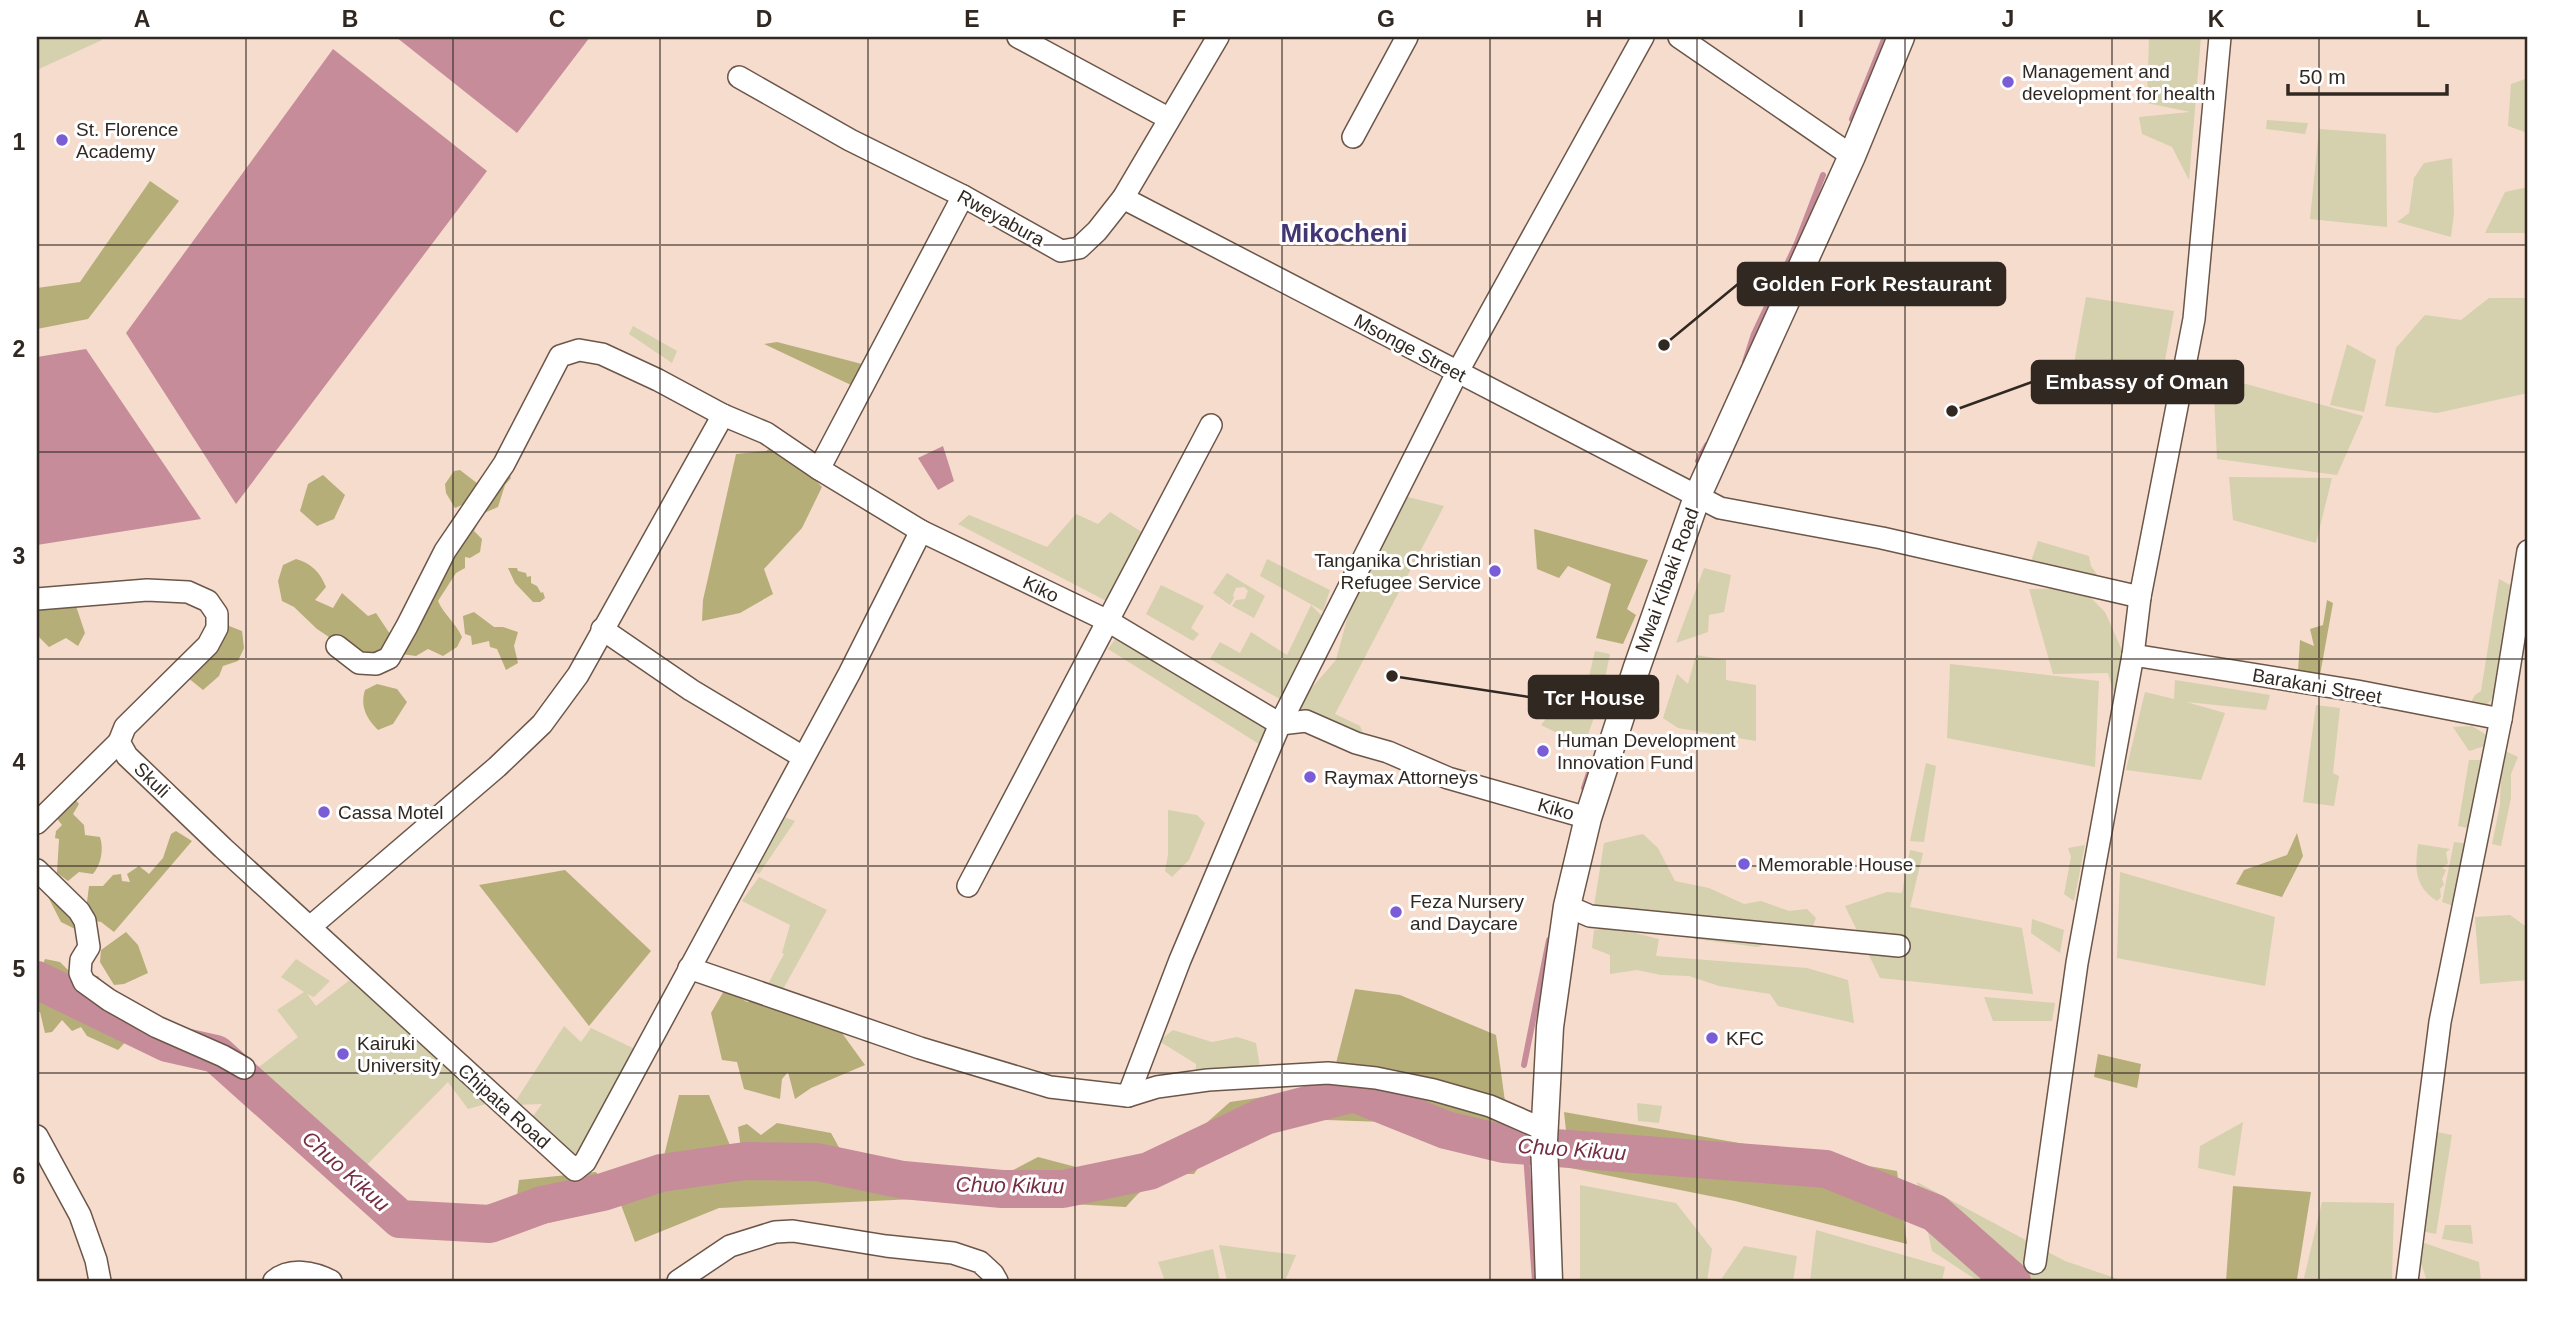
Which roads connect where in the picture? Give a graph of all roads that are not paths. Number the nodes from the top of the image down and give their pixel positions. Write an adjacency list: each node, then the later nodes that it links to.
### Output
1 (1018, 37): 9 (street)
2 (1218, 37): 9 (street, Rweyabura)
3 (1407, 37): 10 (street)
4 (1643, 37): 14 (street)
5 (1679, 37): 11 (street)
6 (1901, 37): 11 (main road, Mwai Kibaki Road)
7 (2220, 37): 21 (street)
8 (739, 77): 12 (street, Rweyabura)
9 (1168, 118): 13 (street, Rweyabura)
10 (1353, 137)
11 (1852, 156): 18 (main road, Mwai Kibaki Road)
12 (963, 196): 13 (street, Rweyabura); 17 (street)
13 (1123, 198): 14 (street, Msonge Street)
14 (1457, 373): 18 (street, Msonge Street); 28 (street)
15 (723, 415): 17 (street, Kiko); 24 (street); 25 (street, Kiko)
16 (1211, 425): 23 (street)
17 (819, 470): 19 (street, Kiko)
18 (1697, 497): 21 (street, Msonge Street); 31 (main road, Mwai Kibaki Road)
19 (921, 531): 23 (street, Kiko); 30 (street)
20 (2528, 551): 27 (street)
21 (2140, 597): 26 (street)
22 (37, 599): 29 (street)
23 (1108, 621): 28 (street, Kiko); 34 (street)
24 (602, 629): 30 (street); 36 (street)
25 (337, 646)
26 (2133, 655): 27 (street, Barakani Street); 43 (street)
27 (2501, 719): 50 (street)
28 (1280, 724): 31 (street, Kiko); 40 (street)
29 (120, 742): 32 (street); 36 (street, Skuli)
30 (803, 757): 38 (street)
31 (1588, 818): 35 (main road, Mwai Kibaki Road)
32 (37, 823)
33 (37, 870): 39 (street)
34 (968, 886)
35 (1567, 906): 37 (street); 41 (main road, Mwai Kibaki Road)
36 (310, 927): 38 (street, Chipata Road)
37 (1899, 946)
38 (689, 968): 40 (street)
39 (244, 1068)
40 (1128, 1096): 41 (street)
41 (1544, 1135): 49 (main road, Mwai Kibaki Road)
42 (37, 1136): 44 (street)
43 (2035, 1264)
44 (100, 1281)
45 (274, 1281): 46 (street)
46 (331, 1281)
47 (678, 1281): 48 (street)
48 (997, 1281)
49 (1549, 1281)
50 (2407, 1281)

